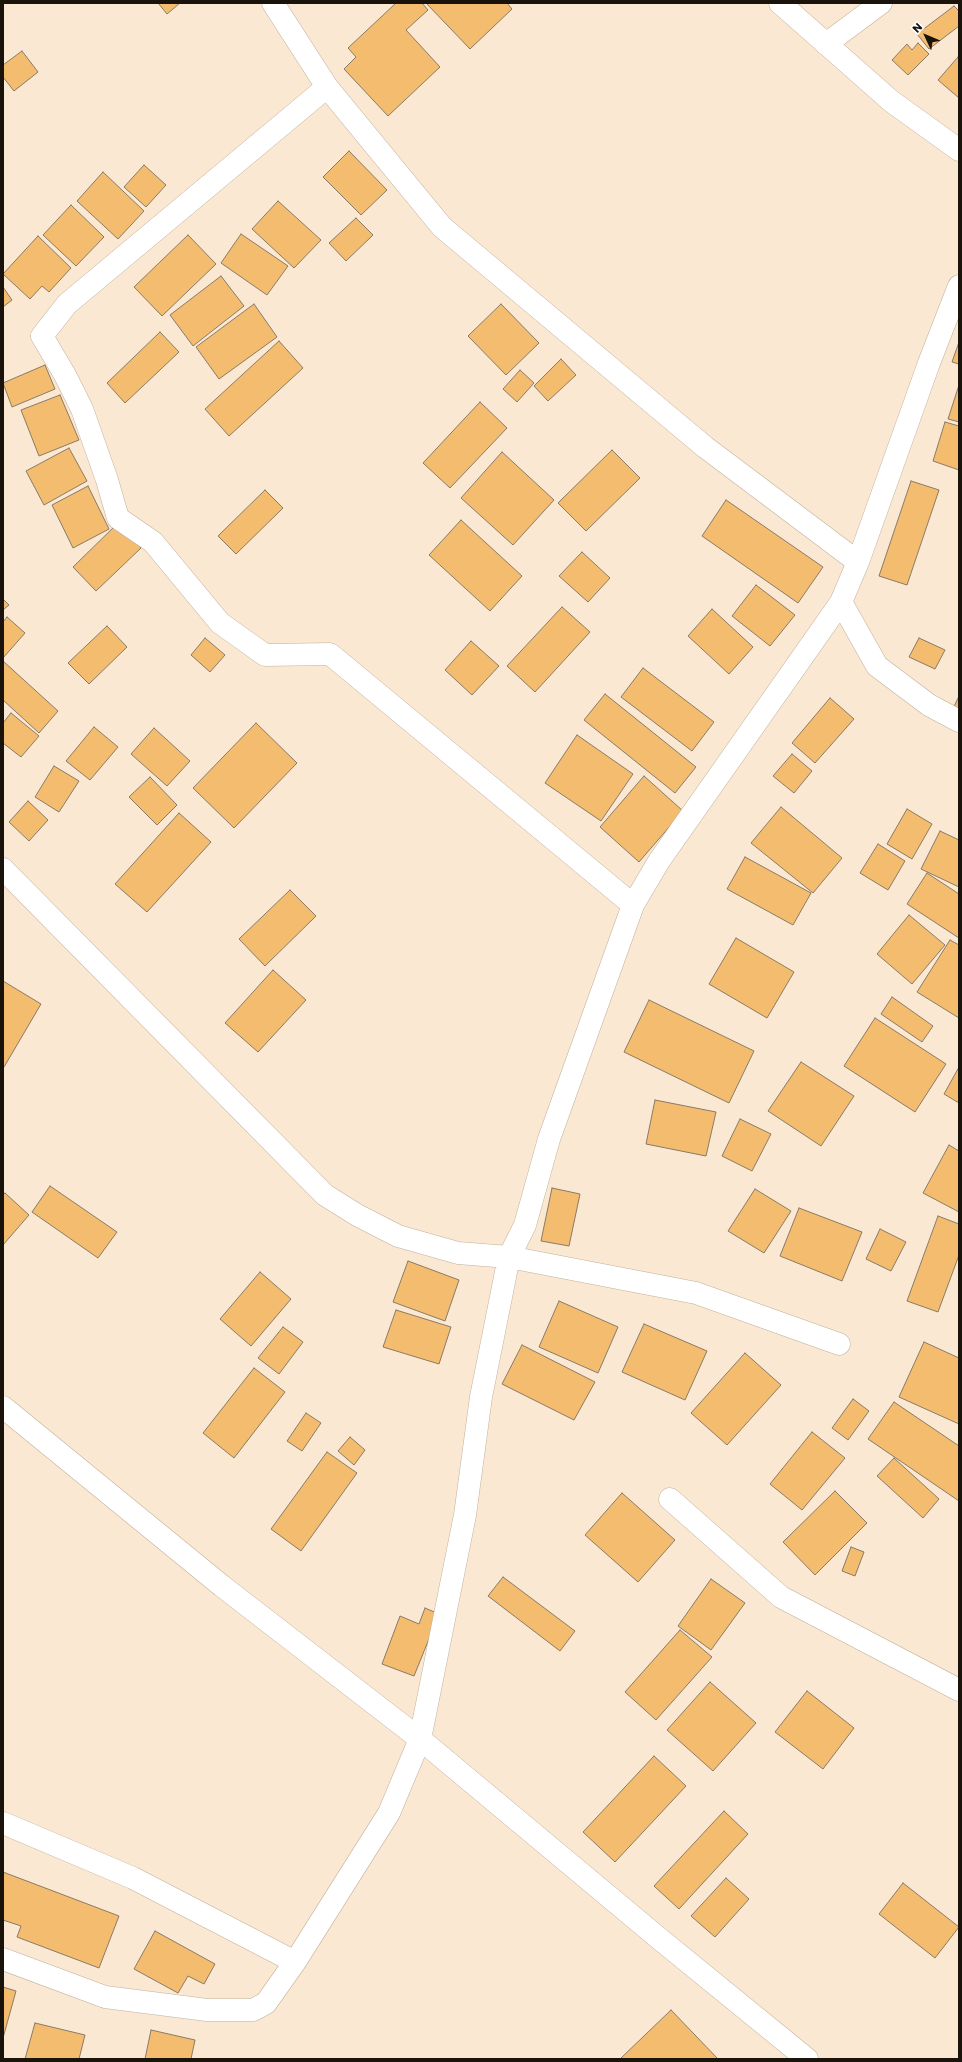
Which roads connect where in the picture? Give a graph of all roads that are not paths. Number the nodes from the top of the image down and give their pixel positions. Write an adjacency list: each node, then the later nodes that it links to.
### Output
1 (273, 3): 5 (street)
2 (780, 3): 4 (street)
3 (881, 3): 4 (street)
4 (826, 44): 6 (street)
5 (327, 87): 8 (street); 12 (street)
6 (959, 150)
7 (959, 286): 8 (street)
8 (858, 562): 9 (street)
9 (841, 602): 10 (street); 12 (street)
10 (959, 721)
11 (3, 869): 13 (street)
12 (633, 905): 13 (street)
13 (509, 1257): 14 (street); 18 (street)
14 (839, 1344)
15 (3, 1407): 18 (street)
16 (670, 1499): 17 (street)
17 (959, 1690)
18 (420, 1739): 21 (street); 22 (street)
19 (3, 1823): 21 (street)
20 (3, 1959): 21 (street)
21 (295, 1962)
22 (807, 2059)

